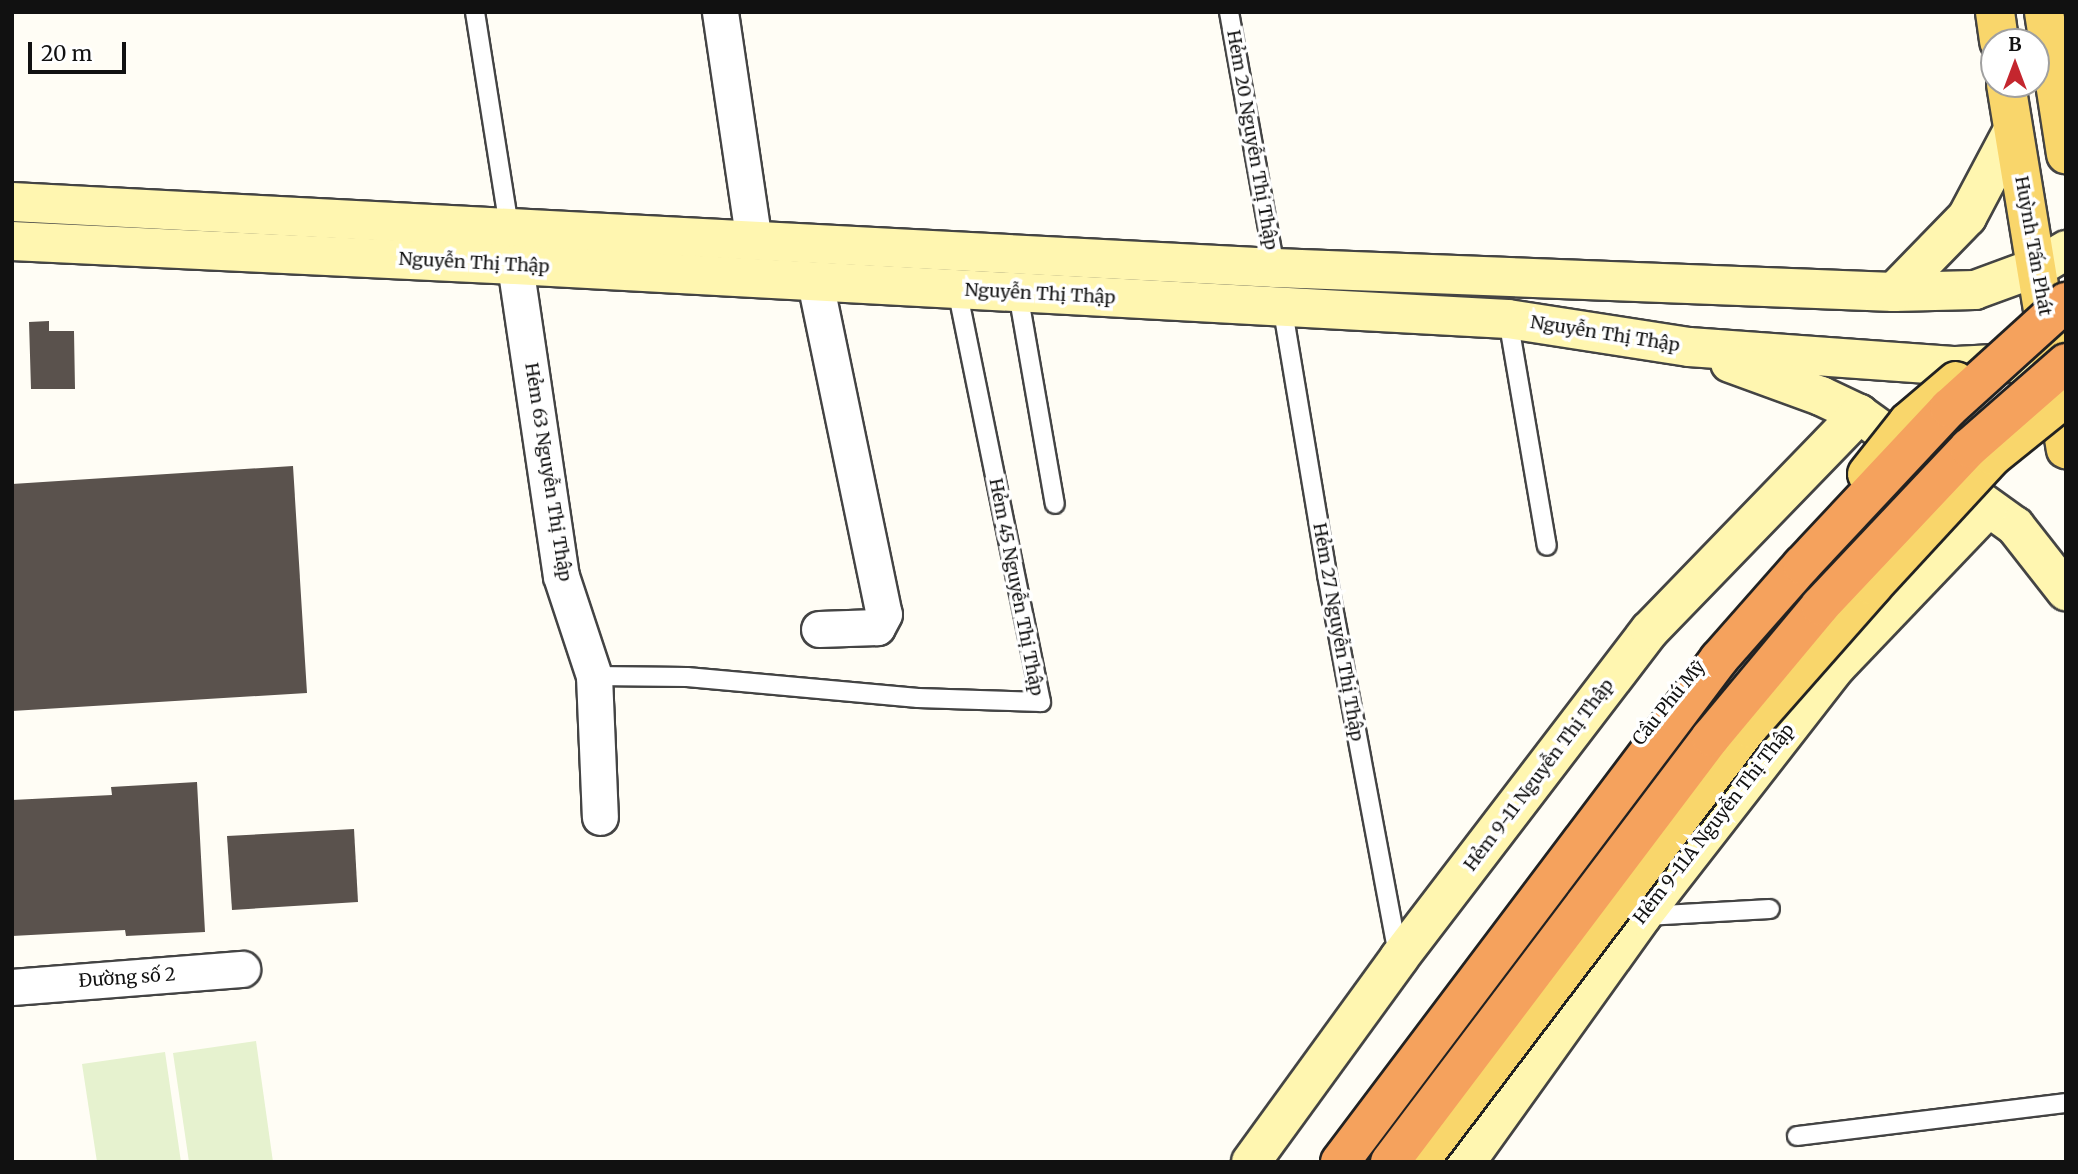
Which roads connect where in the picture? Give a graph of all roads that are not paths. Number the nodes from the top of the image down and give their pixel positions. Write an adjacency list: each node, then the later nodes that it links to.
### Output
1 (475, 12): 9 (lane)
2 (720, 12): 11 (street)
3 (1228, 12): 13 (lane, Hẻm 20 Nguyễn Thị Thập)
4 (2044, 12): 7 (main road)
5 (2008, 98): 6 (main road, Huỳnh Tấn Phát)
6 (2013, 130): 14 (main road, Huỳnh Tấn Phát); 18 (main road)
7 (2065, 143)
8 (12, 202): 9 (main road)
9 (509, 227): 11 (main road)
10 (12, 241): 12 (main road, Nguyễn Thị Thập)
11 (754, 241): 13 (main road)
12 (515, 265): 16 (main road, Nguyễn Thị Thập); 34 (street, Hẻm 63 Nguyễn Thị Thập)
13 (1275, 268): 15 (main road)
14 (2056, 270): 18 (main road); 25 (main road, Huỳnh Tấn Phát); 44 (main road, Cầu Phú Mỹ, bridge)
15 (1620, 281): 18 (main road); 23 (main road)
16 (815, 282): 17 (main road, Nguyễn Thị Thập); 33 (street)
17 (957, 290): 19 (main road, Nguyễn Thị Thập); 34 (lane, Hẻm 45 Nguyễn Thị Thập)
18 (1894, 292)
19 (1018, 293): 21 (main road, Nguyễn Thị Thập); 29 (lane)
20 (2066, 302): 45 (highway, Cầu Phú Mỹ, bridge)
21 (1282, 305): 22 (main road, Nguyễn Thị Thập); 38 (lane, Hẻm 27 Nguyễn Thị Thập)
22 (1508, 319): 23 (main road, Nguyễn Thị Thập); 31 (lane)
23 (1618, 334): 24 (main road, Nguyễn Thị Thập)
24 (1689, 347): 25 (main road, Nguyễn Thị Thập); 27 (main road)
25 (2061, 362): 28 (main road, Huỳnh Tấn Phát); 46 (highway, bridge)
26 (2066, 397): 47 (main road, bridge)
27 (1859, 414): 30 (main road); 38 (main road, Hẻm 9-11 Nguyễn Thị Thập)
28 (2066, 449)
29 (1055, 504)
30 (1988, 508): 32 (main road); 37 (main road, Hẻm 9-11A Nguyễn Thị Thập)
31 (1547, 546)
32 (2066, 591)
33 (819, 629)
34 (594, 676): 35 (street, Hẻm 63 Nguyễn Thị Thập)
35 (600, 817)
36 (1770, 909): 37 (lane)
37 (1642, 916): 48 (main road, Hẻm 9-11A Nguyễn Thị Thập)
38 (1399, 958): 43 (main road, Hẻm 9-11 Nguyễn Thị Thập)
39 (242, 969): 40 (street, Đường số 2)
40 (12, 987)
41 (2066, 1103): 42 (lane)
42 (1797, 1136)
43 (1251, 1162)
44 (1325, 1162)
45 (1340, 1162)
46 (1390, 1162)
47 (1419, 1162)
48 (1465, 1162)

